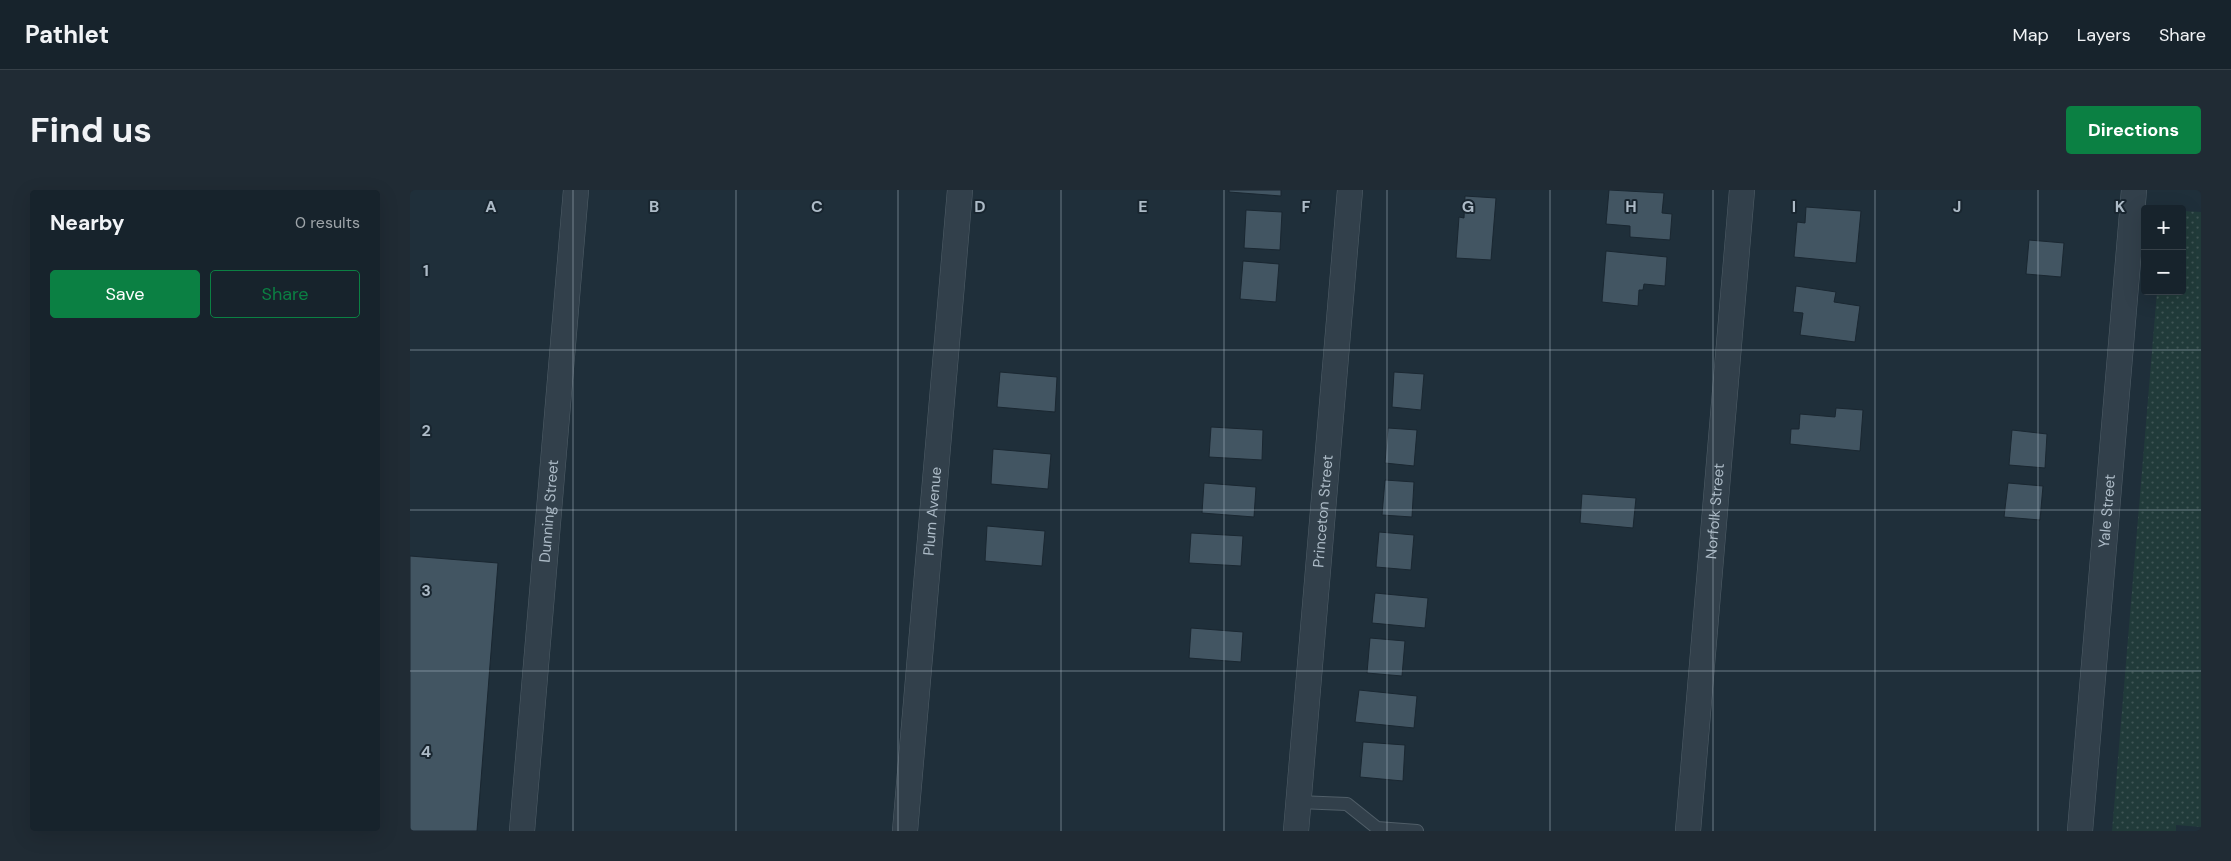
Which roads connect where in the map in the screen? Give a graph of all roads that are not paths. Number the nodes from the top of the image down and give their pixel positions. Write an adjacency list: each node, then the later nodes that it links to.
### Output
1 (576, 190): 7 (street, Dunning Street)
2 (960, 190): 8 (street, Plum Avenue)
3 (1350, 190): 6 (street, Princeton Street)
4 (1742, 190): 11 (street, Norfolk Street)
5 (2134, 190): 12 (street, Yale Street)
6 (1298, 802): 9 (street, Princeton Street); 10 (lane)
7 (522, 831)
8 (905, 831)
9 (1296, 831)
10 (1417, 831)
11 (1688, 831)
12 (2080, 831)

